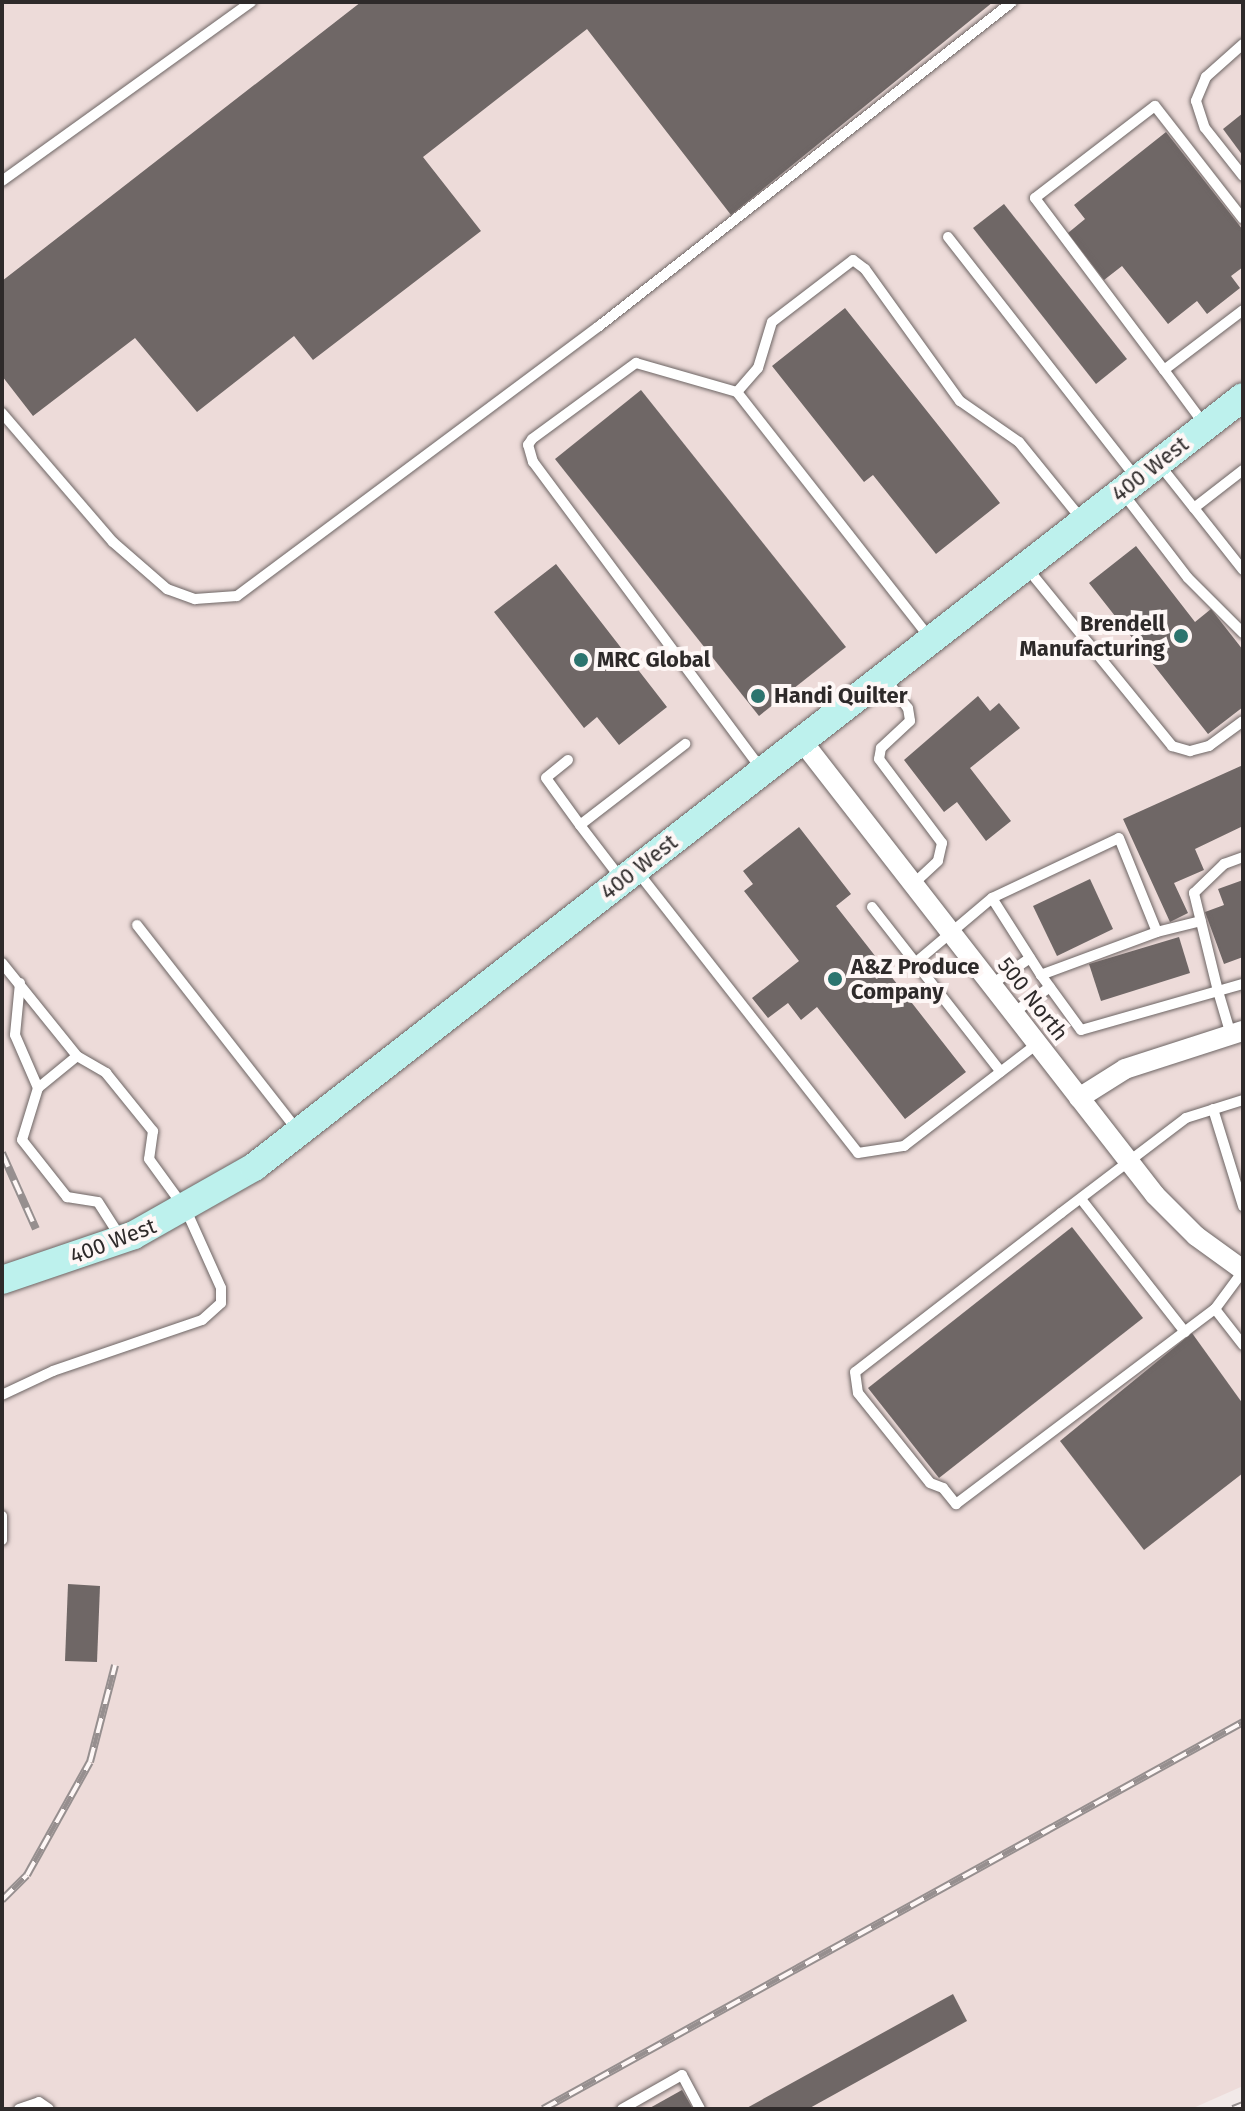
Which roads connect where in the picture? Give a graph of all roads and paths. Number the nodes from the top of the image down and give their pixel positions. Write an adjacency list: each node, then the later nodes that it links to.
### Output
1 (251, 2): 5 (lane)
2 (1012, 2): 12 (lane)
3 (1243, 44): 4 (lane)
4 (1243, 176)
5 (2, 181)
6 (1243, 219): 9 (lane)
7 (948, 237): 15 (lane)
8 (1243, 310): 9 (lane)
9 (1164, 370): 13 (lane)
10 (737, 392): 17 (lane); 21 (lane); 27 (lane)
11 (1243, 397): 13 (street, 400 West)
12 (2, 413)
13 (1206, 426): 15 (street, 400 West)
14 (1243, 470): 16 (lane)
15 (1139, 478): 16 (lane); 17 (street, 400 West); 20 (lane)
16 (1194, 508): 19 (lane)
17 (1084, 521): 18 (street, 400 West)
18 (1026, 566): 21 (street, 400 West); 23 (lane)
19 (1243, 570)
20 (1243, 633)
21 (931, 640): 22 (street, 400 West)
22 (884, 677): 24 (street, 400 West); 31 (lane)
23 (1243, 721)
24 (802, 741): 27 (street, 400 West); 31 (street, 500 North)
25 (685, 744): 28 (lane)
26 (568, 760): 28 (lane)
27 (763, 771): 30 (street, 400 West)
28 (580, 825): 30 (lane)
29 (1243, 857): 34 (lane)
30 (629, 875): 51 (lane); 56 (street, 400 West)
31 (913, 884): 36 (street, 500 North)
32 (992, 898): 36 (lane); 37 (lane); 38 (lane)
33 (872, 907): 40 (lane)
34 (1201, 921): 37 (lane); 46 (lane)
35 (137, 925): 56 (lane)
36 (949, 931): 40 (lane); 43 (street, 500 North)
37 (1157, 932): 41 (lane)
38 (1030, 958): 41 (lane); 43 (lane)
39 (2, 963): 42 (lane)
40 (915, 963): 51 (lane)
41 (1041, 975): 45 (lane)
42 (20, 983): 50 (lane); 52 (lane)
43 (992, 984): 47 (street, 500 North)
44 (1243, 984): 46 (lane)
45 (1050, 987): 46 (lane); 47 (lane)
46 (1218, 991): 48 (lane)
47 (1013, 1013): 49 (street, 500 North)
48 (1237, 1033): 53 (street)
49 (1037, 1044): 51 (lane); 53 (street, 500 North)
50 (77, 1056): 52 (lane); 60 (lane)
51 (1001, 1072)
52 (38, 1088): 61 (lane)
53 (1079, 1098): 57 (street, 500 North)
54 (1243, 1100): 55 (lane)
55 (1213, 1109): 57 (lane); 59 (lane)
56 (299, 1133): 60 (street, 400 West)
57 (1129, 1162): 58 (lane); 62 (street, 500 North)
58 (1081, 1199): 65 (lane); 65 (lane)
59 (1243, 1206)
60 (186, 1210): 61 (street, 400 West); 67 (lane)
61 (122, 1240): 63 (street, 400 West)
62 (1243, 1270): 64 (lane)
63 (2, 1280)
64 (1215, 1309): 65 (lane); 66 (lane)
65 (1185, 1332)
66 (1243, 1345)
67 (2, 1395)
68 (2, 1516): 69 (lane)
69 (2, 1540)
70 (19, 2109): 71 (lane)
71 (49, 2109)
72 (622, 2109): 73 (lane)
73 (700, 2109)

